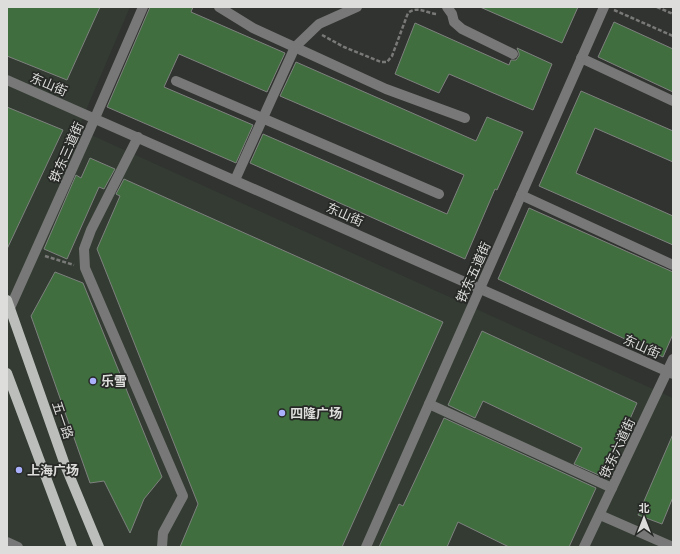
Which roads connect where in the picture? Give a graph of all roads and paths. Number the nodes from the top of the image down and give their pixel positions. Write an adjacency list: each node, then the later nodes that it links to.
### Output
1 (143, 7): 17 (street, 铁东三道街)
2 (219, 7): 11 (street)
3 (357, 7): 9 (street)
4 (447, 7): 9 (path); 12 (street)
5 (604, 7): 13 (street, 铁东五道街)
6 (608, 7): 10 (path)
7 (657, 7): 8 (path)
8 (673, 14)
9 (313, 29): 11 (street)
10 (673, 36)
11 (295, 47): 18 (street); 19 (street)
12 (513, 54)
13 (581, 58): 16 (street); 23 (street, 铁东五道街)
14 (7, 80): 17 (street, 东山街)
15 (176, 81): 19 (street)
16 (673, 101)
17 (95, 118): 20 (street, 东山街); 24 (street, 铁东三道街)
18 (465, 118)
19 (263, 119): 21 (street); 22 (street)
20 (138, 137): 21 (street, 东山街); 26 (street)
21 (235, 180): 27 (street, 东山街)
22 (439, 194)
23 (521, 195): 25 (street); 27 (street, 铁东五道街)
24 (35, 253): 26 (path); 28 (street, 铁东三道街)
25 (673, 265)
26 (85, 268): 39 (street)
27 (480, 288): 30 (street, 东山街); 32 (street, 铁东五道街)
28 (8, 304): 38 (main road, 五一路)
29 (673, 359): 30 (street, 铁东六道街)
30 (670, 372): 33 (street, 铁东六道街)
31 (7, 373): 37 (main road)
32 (429, 404): 33 (street); 40 (street, 铁东五道街)
33 (612, 488): 34 (street, 铁东六道街)
34 (600, 514): 41 (street, 铁东六道街); 42 (street)
35 (7, 542): 36 (street)
36 (18, 547)
37 (72, 547)
38 (99, 547)
39 (162, 547)
40 (366, 547)
41 (584, 547)
42 (673, 547)

